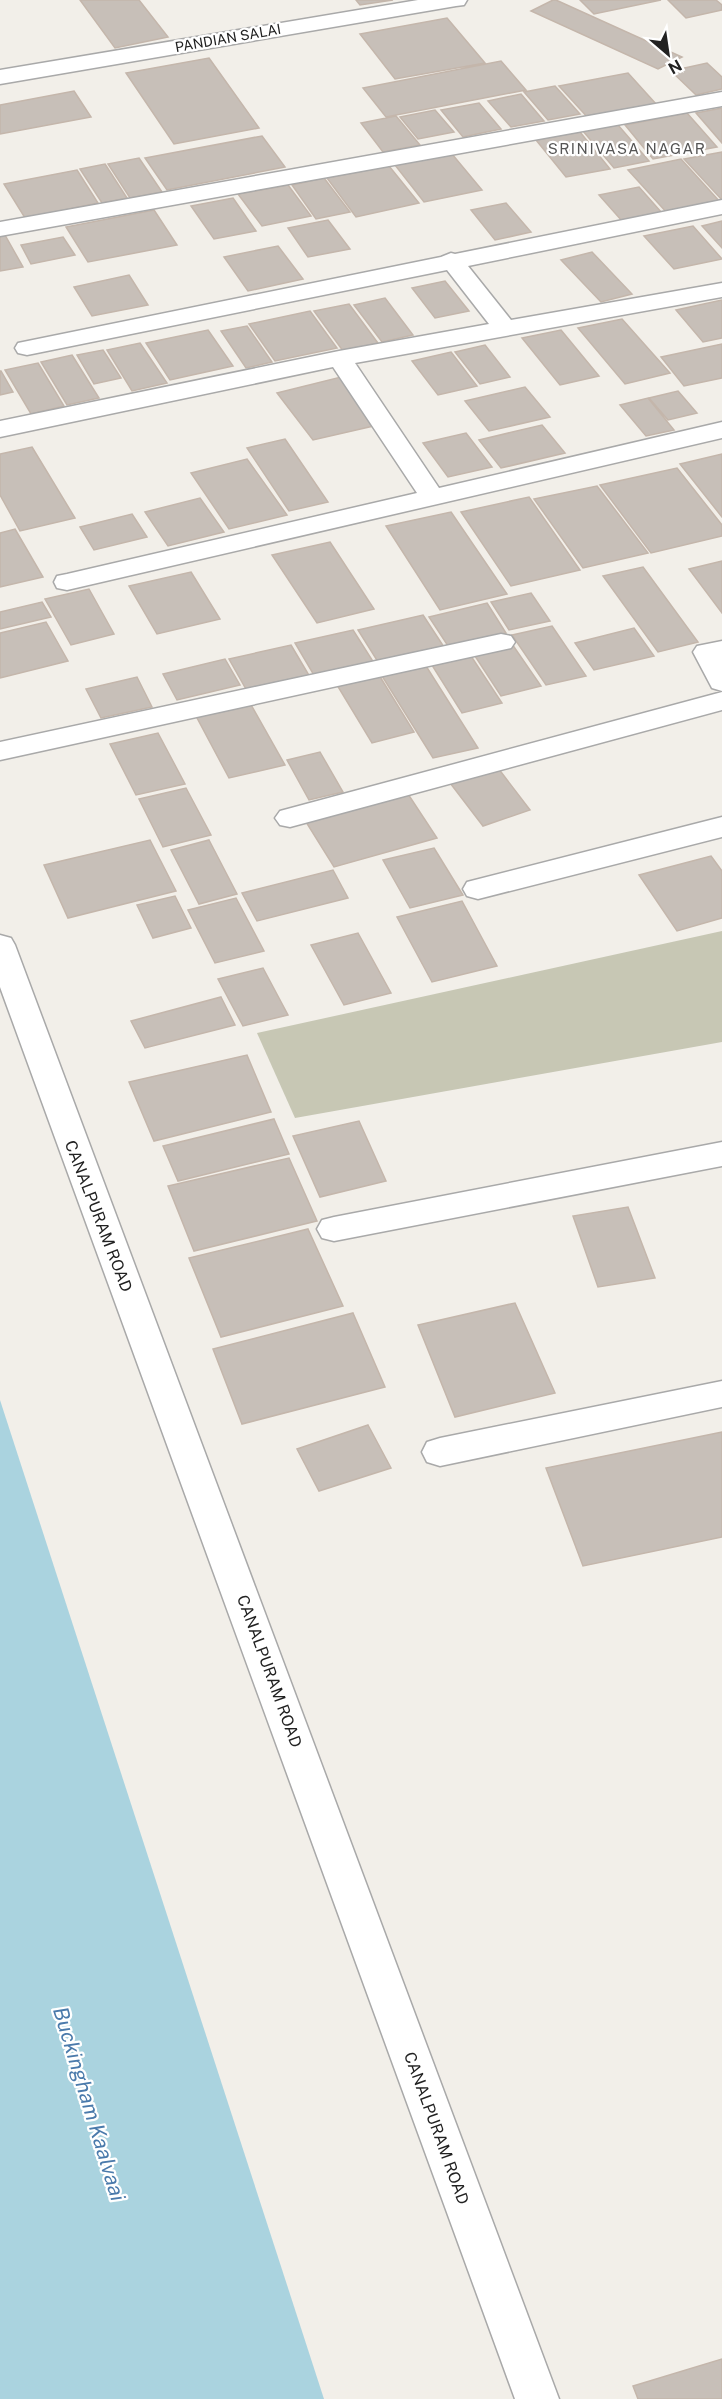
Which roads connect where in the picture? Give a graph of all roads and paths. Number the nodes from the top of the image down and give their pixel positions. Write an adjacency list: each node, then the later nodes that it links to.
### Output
1 (456, 0): 2 (street, PANDIAN SALAI)
2 (0, 77)
3 (722, 99): 5 (street)
4 (722, 207): 6 (street)
5 (0, 229)
6 (451, 260): 8 (street); 9 (street)
7 (722, 290): 8 (street)
8 (505, 328): 10 (street)
9 (27, 348)
10 (339, 358): 11 (street); 13 (street)
11 (0, 429)
12 (722, 430): 13 (street)
13 (432, 496): 14 (street)
14 (67, 582)
15 (501, 642): 19 (street)
16 (722, 649): 17 (street)
17 (722, 682)
18 (722, 701): 20 (street)
19 (0, 751)
20 (290, 818)
21 (722, 827): 22 (street)
22 (478, 890)
23 (0, 945): 28 (street, CANALPURAM ROAD)
24 (722, 1154): 25 (street)
25 (334, 1228)
26 (722, 1394): 27 (street)
27 (441, 1452)
28 (537, 2399)

